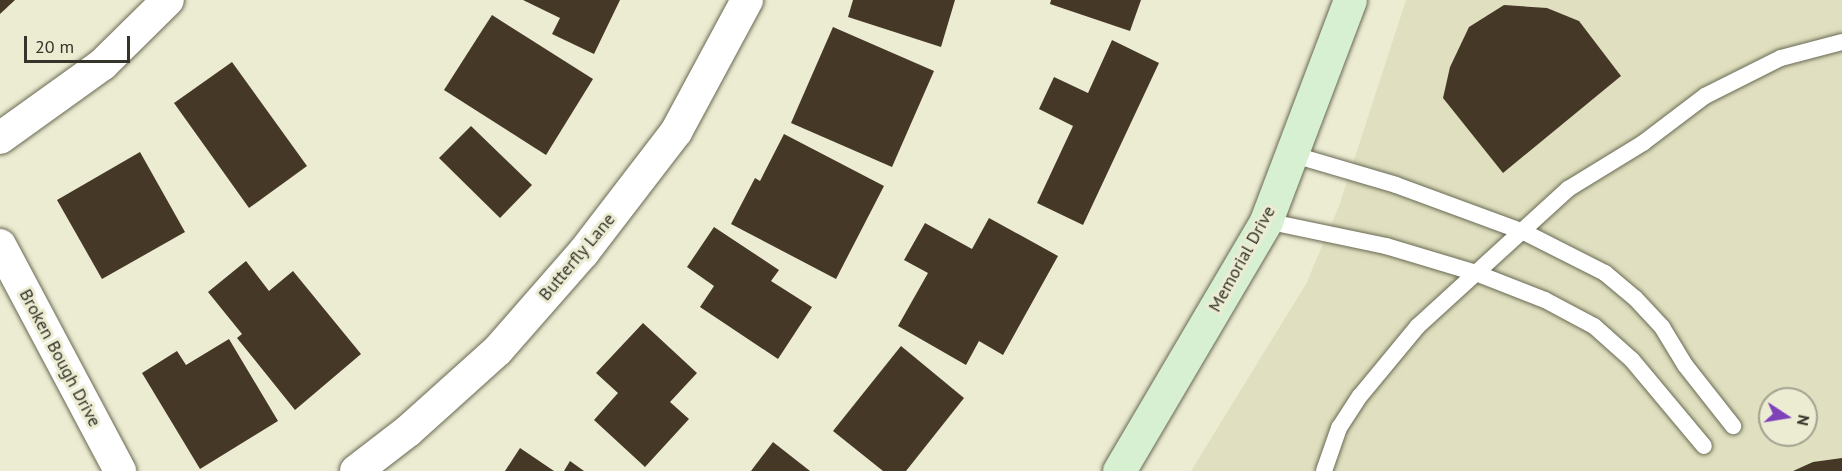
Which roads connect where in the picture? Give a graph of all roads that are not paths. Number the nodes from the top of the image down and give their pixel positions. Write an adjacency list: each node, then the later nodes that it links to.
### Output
1 (168, 0): 5 (street)
2 (747, 0): 14 (street, Butterfly Lane)
3 (1350, 0): 6 (main road, Memorial Drive)
4 (1842, 42): 8 (lane)
5 (0, 138)
6 (1291, 154): 7 (main road, Memorial Drive); 8 (lane)
7 (1266, 221): 10 (lane); 15 (main road, Memorial Drive)
8 (1524, 232): 10 (lane); 11 (lane)
9 (0, 245): 13 (street, Broken Bough Drive)
10 (1476, 273): 12 (lane); 16 (lane)
11 (1733, 426)
12 (1704, 446)
13 (120, 471)
14 (356, 471)
15 (1119, 471)
16 (1324, 471)

